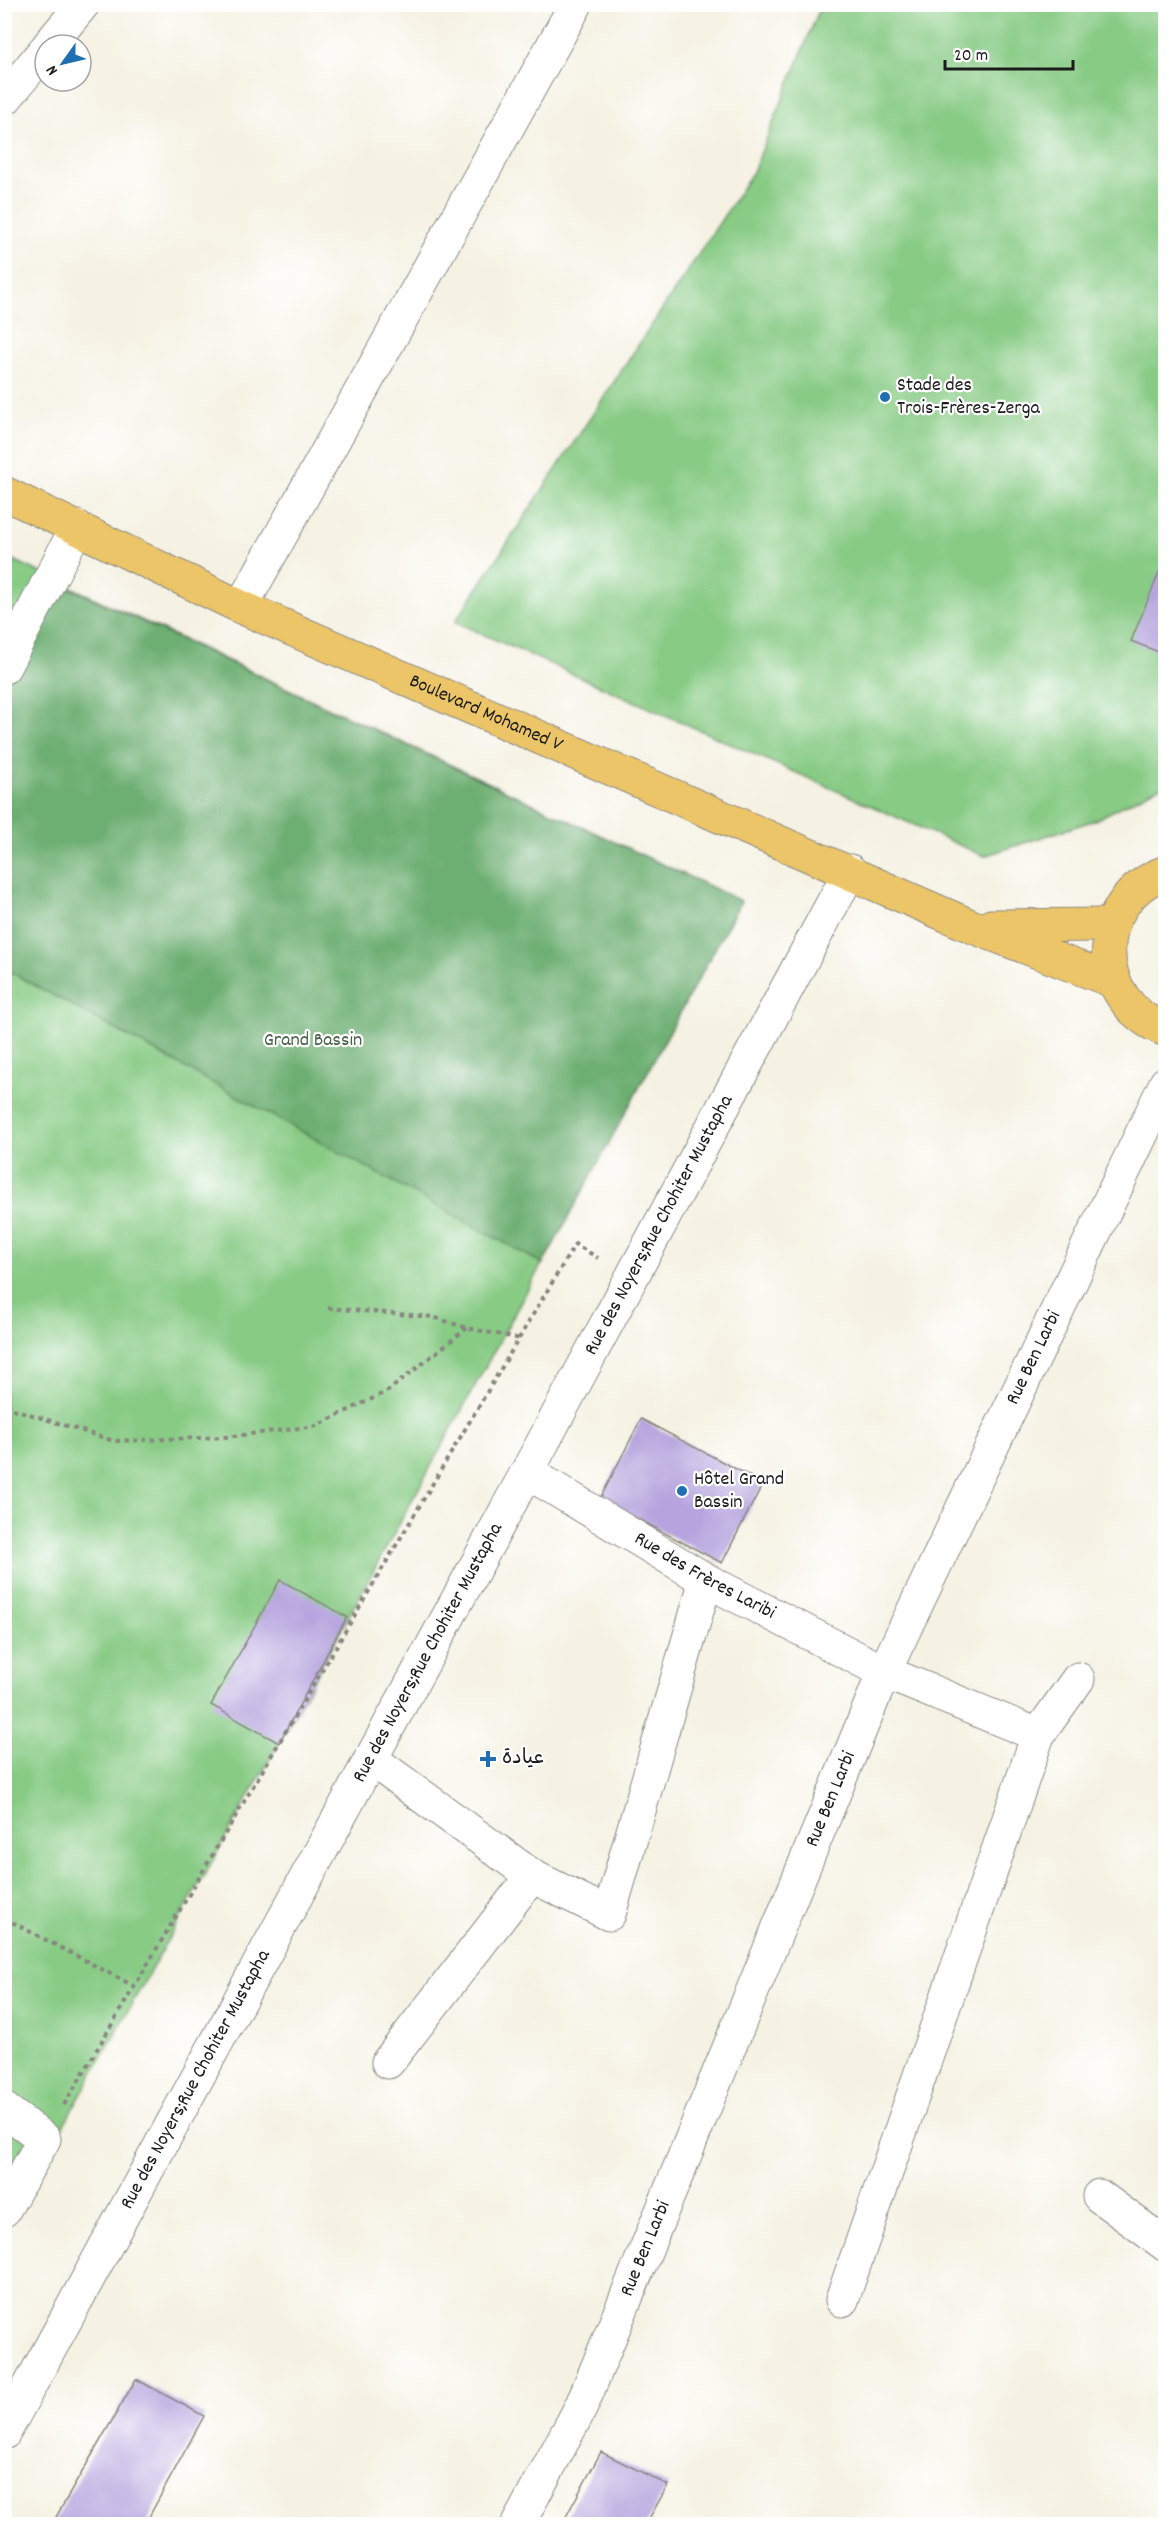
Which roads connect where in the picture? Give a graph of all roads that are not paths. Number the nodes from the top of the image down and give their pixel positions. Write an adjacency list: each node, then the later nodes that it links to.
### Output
1 (83, 4): 3 (street)
2 (576, 4): 8 (street)
3 (60, 33)
4 (33, 65): 5 (street)
5 (4, 100)
6 (4, 493): 7 (main road, Boulevard Mohamed V)
7 (77, 527): 8 (main road, Boulevard Mohamed V); 9 (street)
8 (241, 607): 10 (main road, Boulevard Mohamed V)
9 (4, 667)
10 (850, 871): 13 (main road, Boulevard Mohamed V); 17 (street, Rue des Noyers;Rue Chohiter Mustapha)
11 (1166, 872): 12 (main road)
12 (1112, 925): 13 (main road, Boulevard Mohamed V); 14 (main road)
13 (971, 926): 14 (main road, Boulevard Mohamed V)
14 (1113, 981): 15 (main road)
15 (1165, 1031)
16 (1166, 1083): 19 (street, Rue Ben Larbi)
17 (527, 1472): 18 (street, Rue des Frères Laribi); 22 (street, Rue des Noyers;Rue Chohiter Mustapha)
18 (706, 1580): 19 (street, Rue des Frères Laribi); 23 (street)
19 (884, 1672): 21 (street, Rue des Frères Laribi); 31 (street, Rue Ben Larbi)
20 (1078, 1679): 21 (street)
21 (1038, 1735): 29 (street)
22 (371, 1759): 23 (street); 30 (street, Rue des Noyers;Rue Chohiter Mustapha)
23 (532, 1876): 24 (street)
24 (388, 2062)
25 (4, 2109): 27 (street)
26 (1099, 2196): 28 (street)
27 (4, 2210)
28 (1166, 2245)
29 (843, 2300)
30 (4, 2433)
31 (518, 2524)

